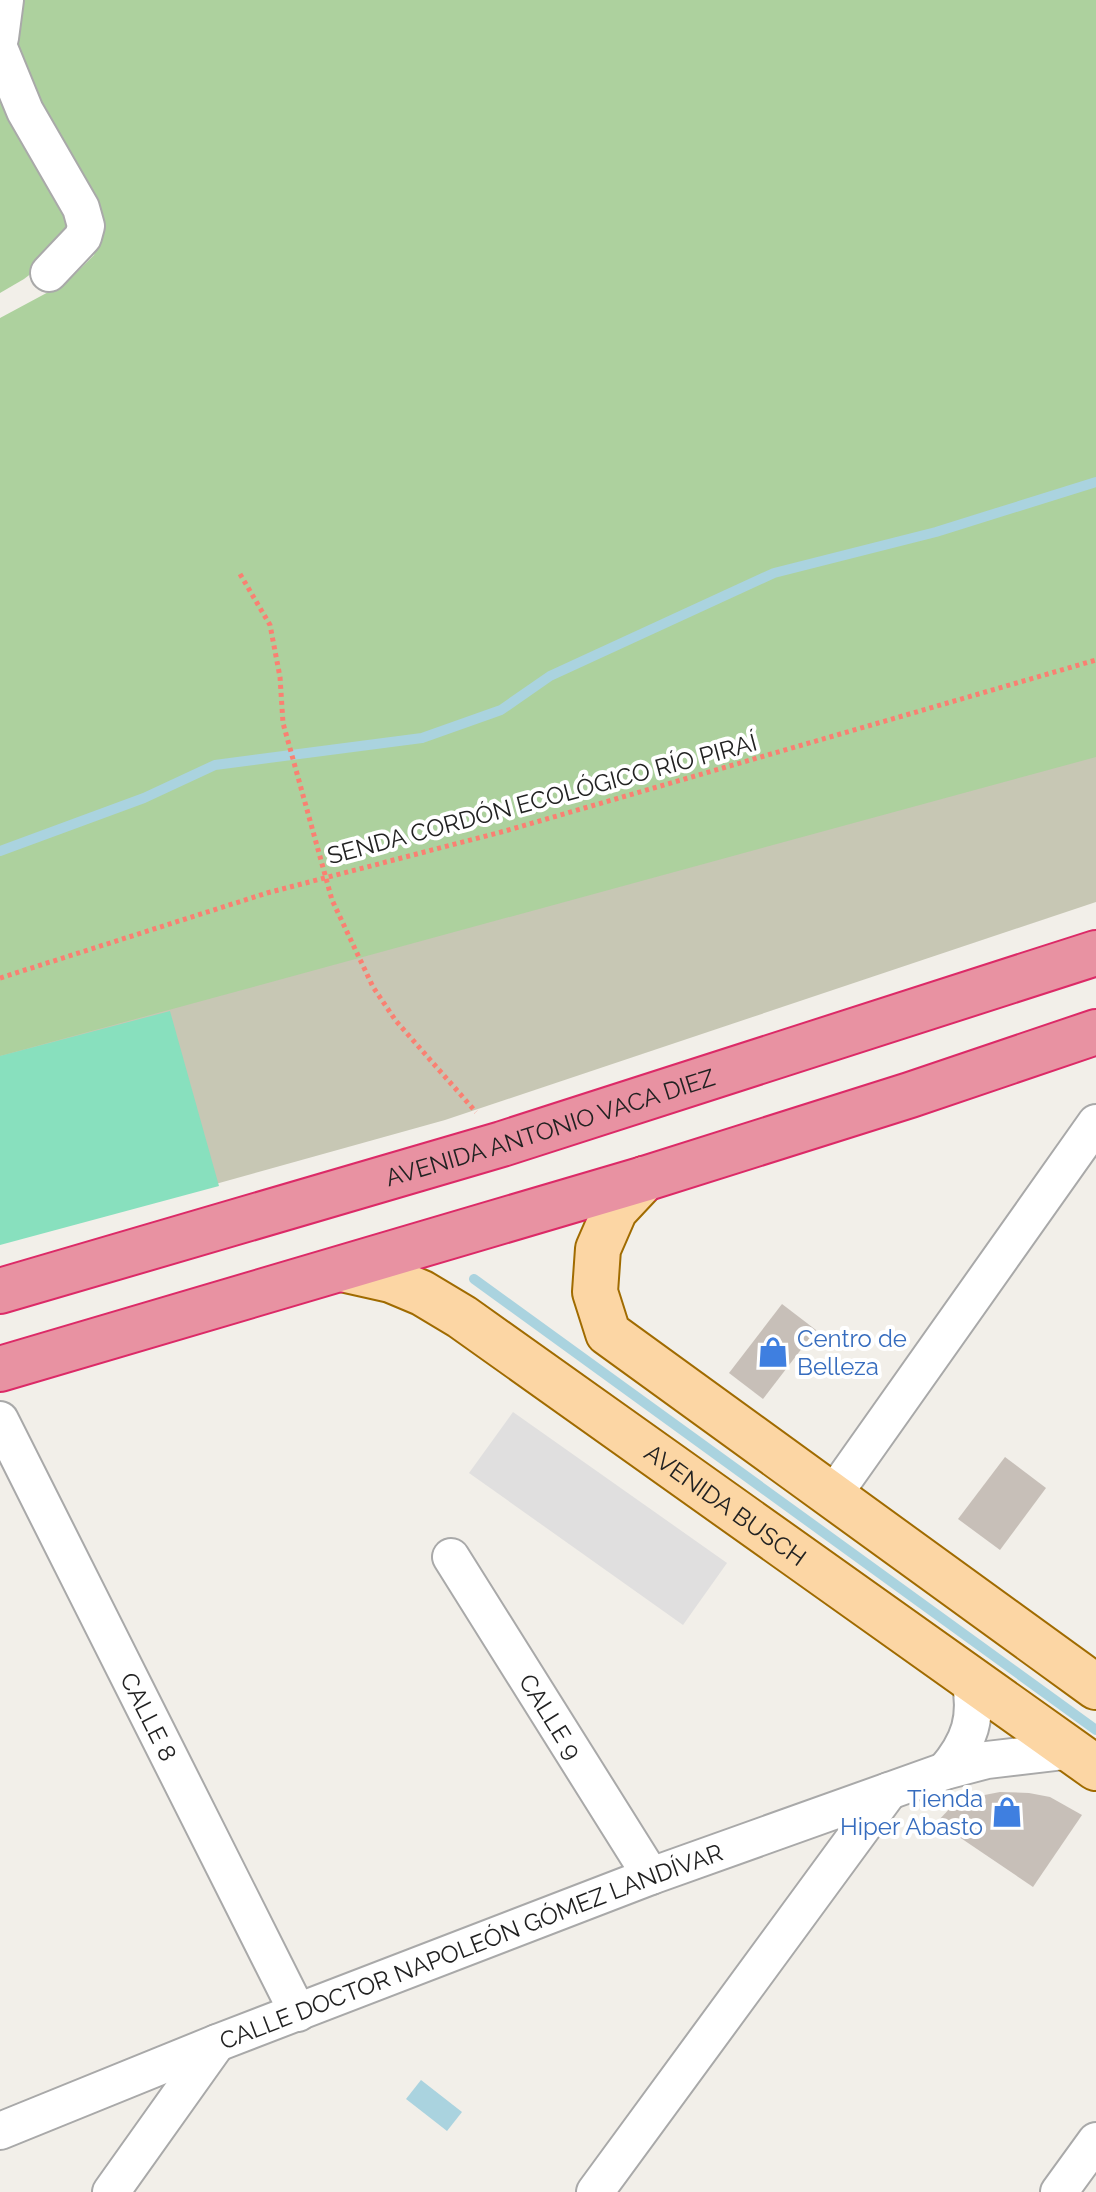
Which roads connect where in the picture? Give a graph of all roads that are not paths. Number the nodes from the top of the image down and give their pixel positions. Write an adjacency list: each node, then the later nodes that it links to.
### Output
1 (5, 0): 2 (street)
2 (0, 38)
3 (0, 50): 4 (street)
4 (49, 273)
5 (1096, 953): 10 (highway, AVENIDA ANTONIO VACA DIEZ)
6 (1092, 1034): 8 (highway)
7 (1096, 1123): 13 (street)
8 (644, 1179): 9 (highway); 13 (main road)
9 (342, 1269): 11 (highway); 15 (main road, AVENIDA BUSCH)
10 (0, 1291)
11 (0, 1369)
12 (0, 1420): 21 (street, CALLE 8)
13 (833, 1495): 16 (main road)
14 (451, 1557): 20 (street, CALLE 9)
15 (970, 1679): 17 (main road, AVENIDA BUSCH); 18 (street)
16 (1096, 1687)
17 (1089, 1753): 18 (street, CALLE DOCTOR NAPOLEÓN GÓMEZ LANDÍVAR)
18 (945, 1771): 19 (street, CALLE DOCTOR NAPOLEÓN GÓMEZ LANDÍVAR)
19 (889, 1791): 20 (street, CALLE DOCTOR NAPOLEÓN GÓMEZ LANDÍVAR); 26 (street)
20 (651, 1876): 21 (street, CALLE DOCTOR NAPOLEÓN GÓMEZ LANDÍVAR)
21 (298, 2013): 22 (street, CALLE DOCTOR NAPOLEÓN GÓMEZ LANDÍVAR)
22 (217, 2043): 23 (street, CALLE DOCTOR NAPOLEÓN GÓMEZ LANDÍVAR); 25 (street)
23 (0, 2131)
24 (1096, 2141): 27 (street)
25 (111, 2192)
26 (595, 2192)
27 (1059, 2192)

